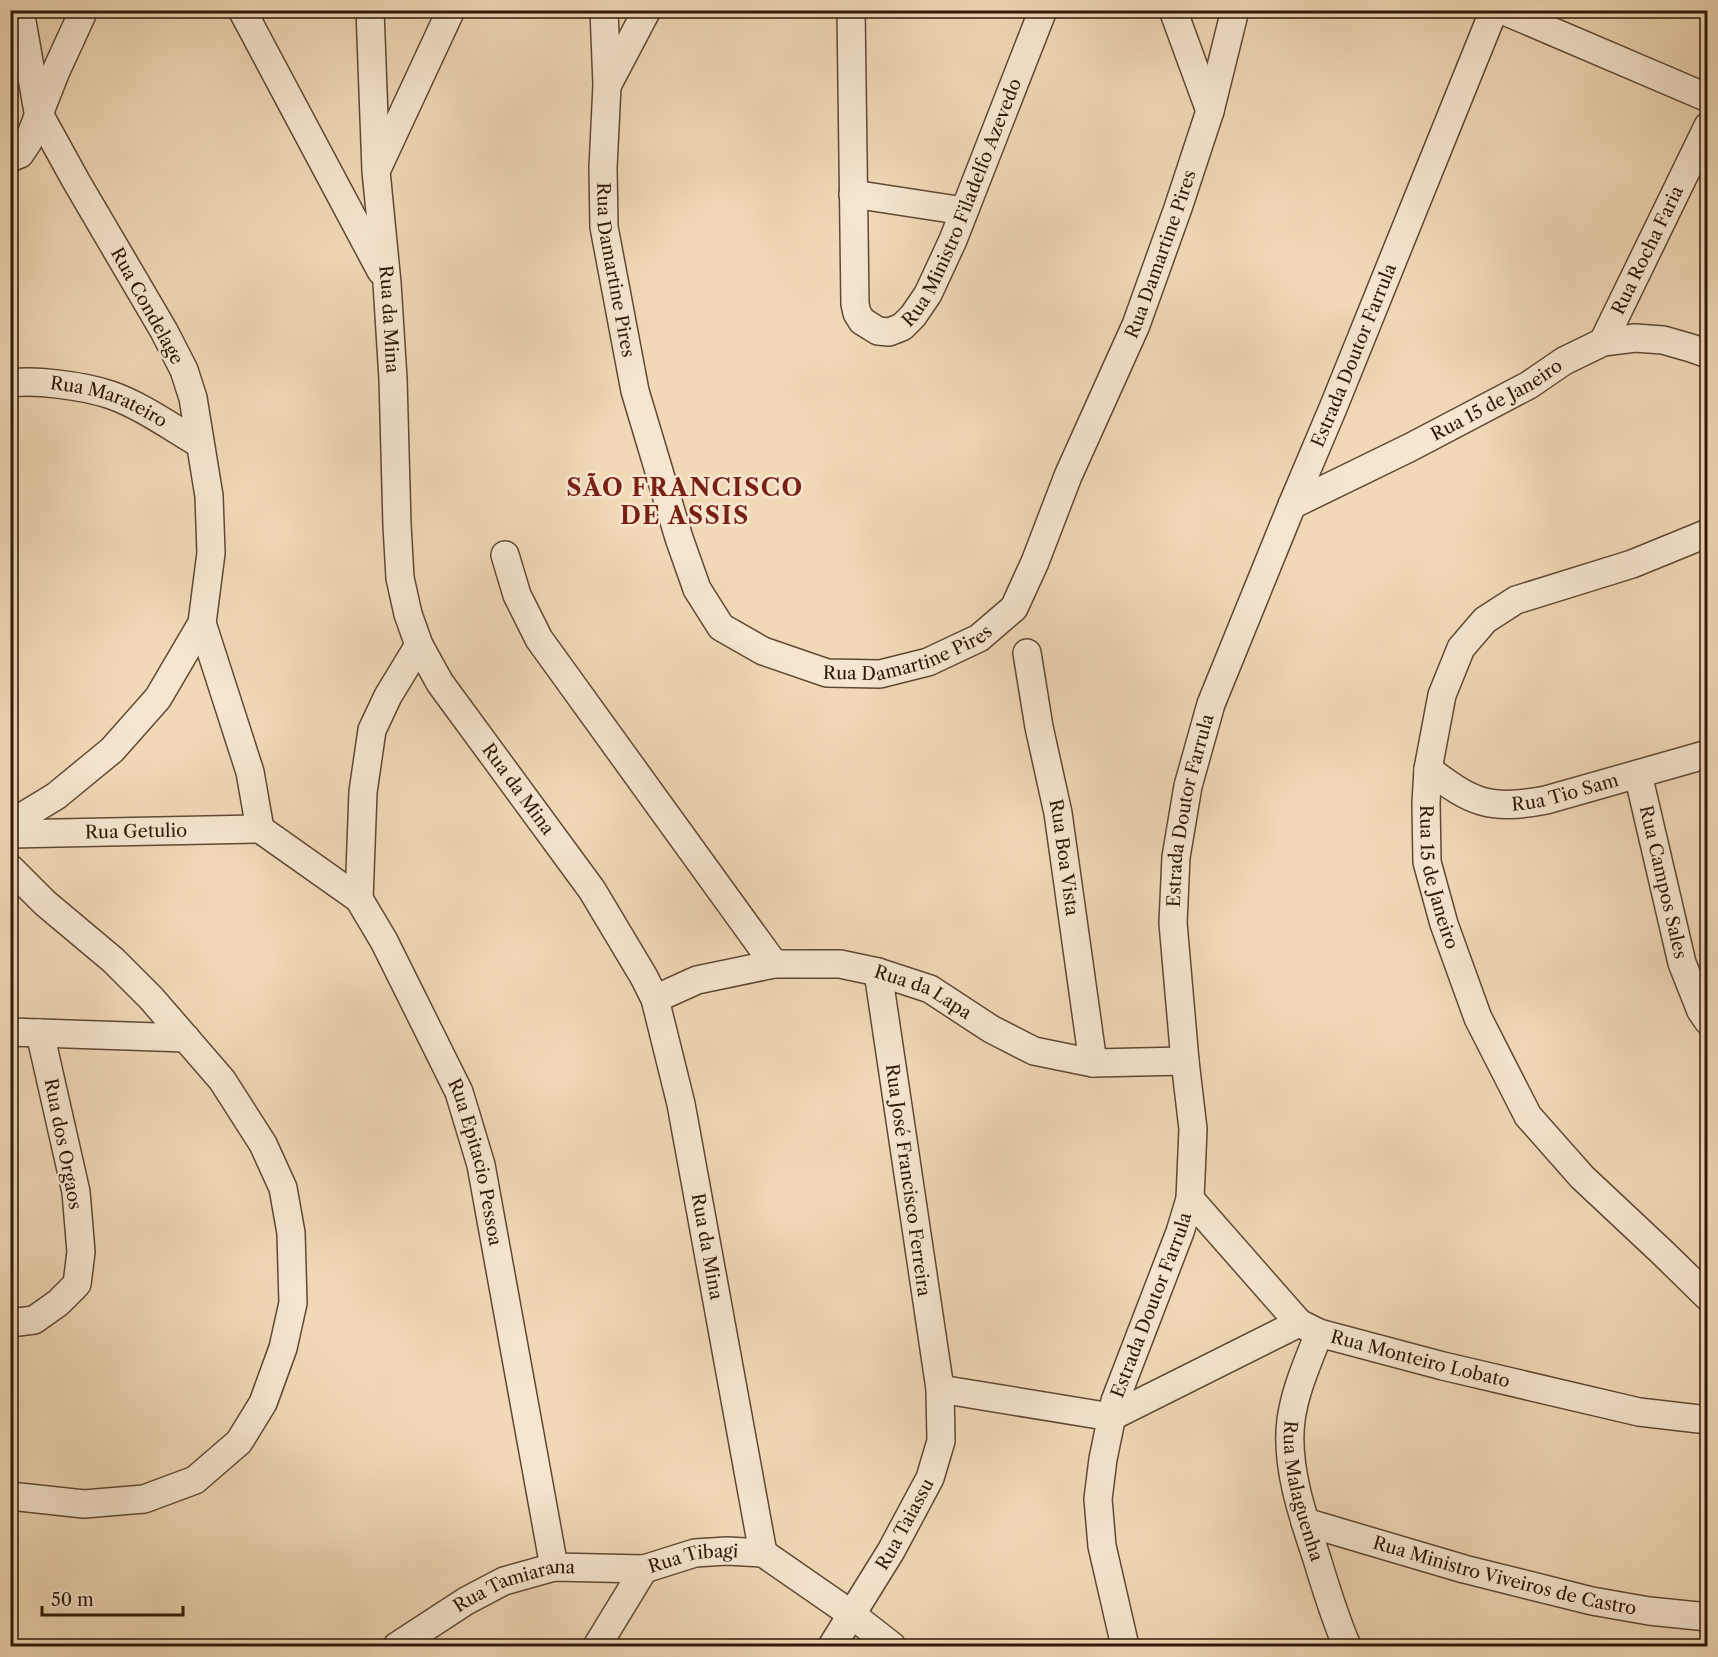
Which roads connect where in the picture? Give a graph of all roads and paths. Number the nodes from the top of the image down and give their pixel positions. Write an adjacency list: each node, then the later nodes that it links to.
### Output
1 (20, 10): 17 (street)
2 (84, 10): 17 (street)
3 (242, 10): 23 (street)
4 (370, 10): 20 (street, Rua da Mina)
5 (451, 10): 20 (street)
6 (604, 10): 14 (street, Rua Damartine Pires)
7 (647, 10): 14 (street)
8 (850, 10): 21 (street, Rua Ministro Filadelfo Azevedo)
9 (1043, 10): 22 (street, Rua Ministro Filadelfo Azevedo)
10 (1173, 10): 16 (street)
11 (1235, 10): 16 (street, Rua Damartine Pires)
12 (1494, 10): 28 (street, Estrada Doutor Farrula)
13 (1502, 10): 15 (street)
14 (607, 85): 16 (street, Rua Damartine Pires)
15 (1707, 98)
16 (1210, 111)
17 (38, 112): 19 (street); 27 (street, Rua Condelage)
18 (1707, 126): 24 (street, Rua Rocha Faria)
19 (10, 158)
20 (376, 171): 23 (street, Rua da Mina)
21 (853, 194): 22 (street); 22 (street, Rua Ministro Filadelfo Azevedo)
22 (964, 211)
23 (387, 282): 32 (street, Rua da Mina)
24 (1603, 342): 25 (street, Rua 15 de Janeiro); 28 (street, Rua 15 de Janeiro)
25 (1707, 354)
26 (10, 383): 27 (street, Rua Marateiro)
27 (200, 444): 31 (street, Rua Condelage)
28 (1292, 505): 49 (street, Estrada Doutor Farrula)
29 (1707, 533): 35 (street, Rua 15 de Janeiro)
30 (505, 555): 42 (street)
31 (201, 623): 37 (street, Rua Condelage); 38 (street, Rua Condelage)
32 (419, 645): 41 (street); 44 (street, Rua da Mina)
33 (1027, 653): 50 (street, Rua Boa Vista)
34 (1707, 753): 36 (street, Rua Tio Sam)
35 (1428, 769): 36 (street, Rua Tio Sam); 52 (street, Rua 15 de Janeiro)
36 (1638, 774): 45 (street, Rua Campos Sales)
37 (10, 824)
38 (260, 829): 39 (street, Rua Getulio); 41 (street, Rua Epitacio Pessoa)
39 (10, 834)
40 (10, 868): 48 (street)
41 (359, 899): 61 (street, Rua Epitacio Pessoa)
42 (774, 964): 43 (street, Rua da Lapa); 44 (street, Rua da Lapa)
43 (878, 972): 50 (street, Rua da Lapa); 55 (street, Rua José Francisco Ferreira)
44 (655, 999): 60 (street, Rua da Mina)
45 (1707, 1021)
46 (10, 1032): 47 (street)
47 (40, 1034): 48 (street); 53 (street, Rua dos Orgaos)
48 (186, 1038): 58 (street)
49 (1185, 1061): 50 (street, Rua da Lapa); 51 (street, Estrada Doutor Farrula)
50 (1094, 1063)
51 (1190, 1199): 54 (street); 56 (street, Estrada Doutor Farrula)
52 (1707, 1297)
53 (10, 1323)
54 (1309, 1328): 56 (street); 57 (street, Rua Monteiro Lobato); 59 (street, Rua Malaguenha)
55 (940, 1389): 56 (street); 63 (street, Rua Taiassu)
56 (1111, 1417): 69 (street, Estrada Doutor Farrula)
57 (1707, 1420)
58 (10, 1496)
59 (1305, 1522): 64 (street, Rua Ministro Viveiros de Castro); 70 (street, Rua Malaguenha)
60 (763, 1553): 62 (street, Rua Tibagi); 63 (street)
61 (554, 1567): 62 (street, Rua Tamiarana); 65 (street, Rua Tamiarana)
62 (644, 1569): 66 (street, Rua Tibagi)
63 (851, 1614): 67 (street, Rua Taiassu); 68 (street)
64 (1707, 1617)
65 (397, 1647)
66 (597, 1647)
67 (832, 1647)
68 (892, 1647)
69 (1125, 1647)
70 (1347, 1647)

